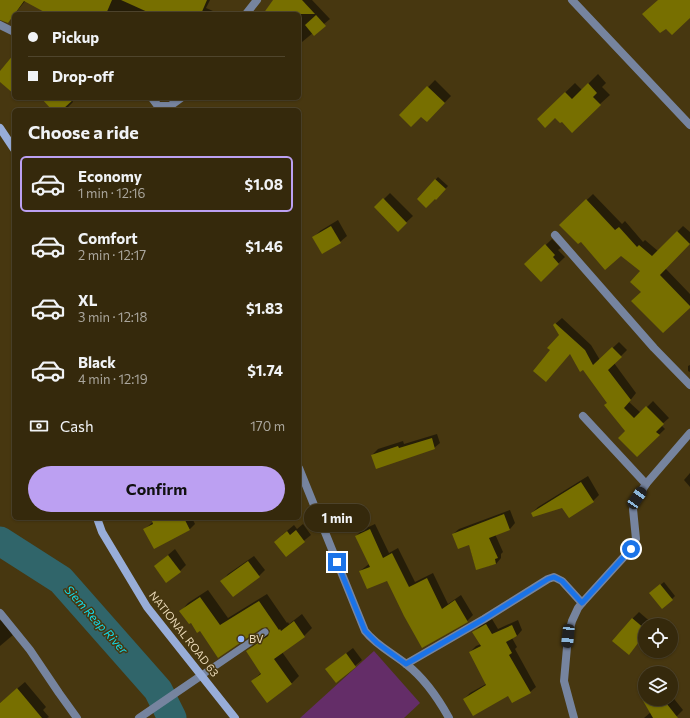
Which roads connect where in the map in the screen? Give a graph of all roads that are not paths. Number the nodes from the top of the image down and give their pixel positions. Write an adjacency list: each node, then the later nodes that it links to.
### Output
1 (257, 0): 3 (street)
2 (572, 0): 9 (street)
3 (248, 12)
4 (0, 24): 5 (street)
5 (12, 31)
6 (154, 100): 8 (street)
7 (178, 100): 8 (street)
8 (160, 108)
9 (690, 125)
10 (0, 128): 11 (street)
11 (12, 146)
12 (555, 235): 13 (street)
13 (690, 385)
14 (583, 416): 17 (street)
15 (690, 433): 17 (street)
16 (301, 473): 22 (street)
17 (646, 484): 19 (street)
18 (98, 520): 23 (street, NATIONAL ROAD 63)
19 (582, 603): 22 (street); 28 (street)
20 (0, 613): 24 (street)
21 (265, 632): 23 (lane)
22 (406, 664): 27 (street)
23 (202, 675): 25 (street); 26 (street, NATIONAL ROAD 63)
24 (77, 718)
25 (139, 718)
26 (235, 718)
27 (449, 718)
28 (574, 718)

